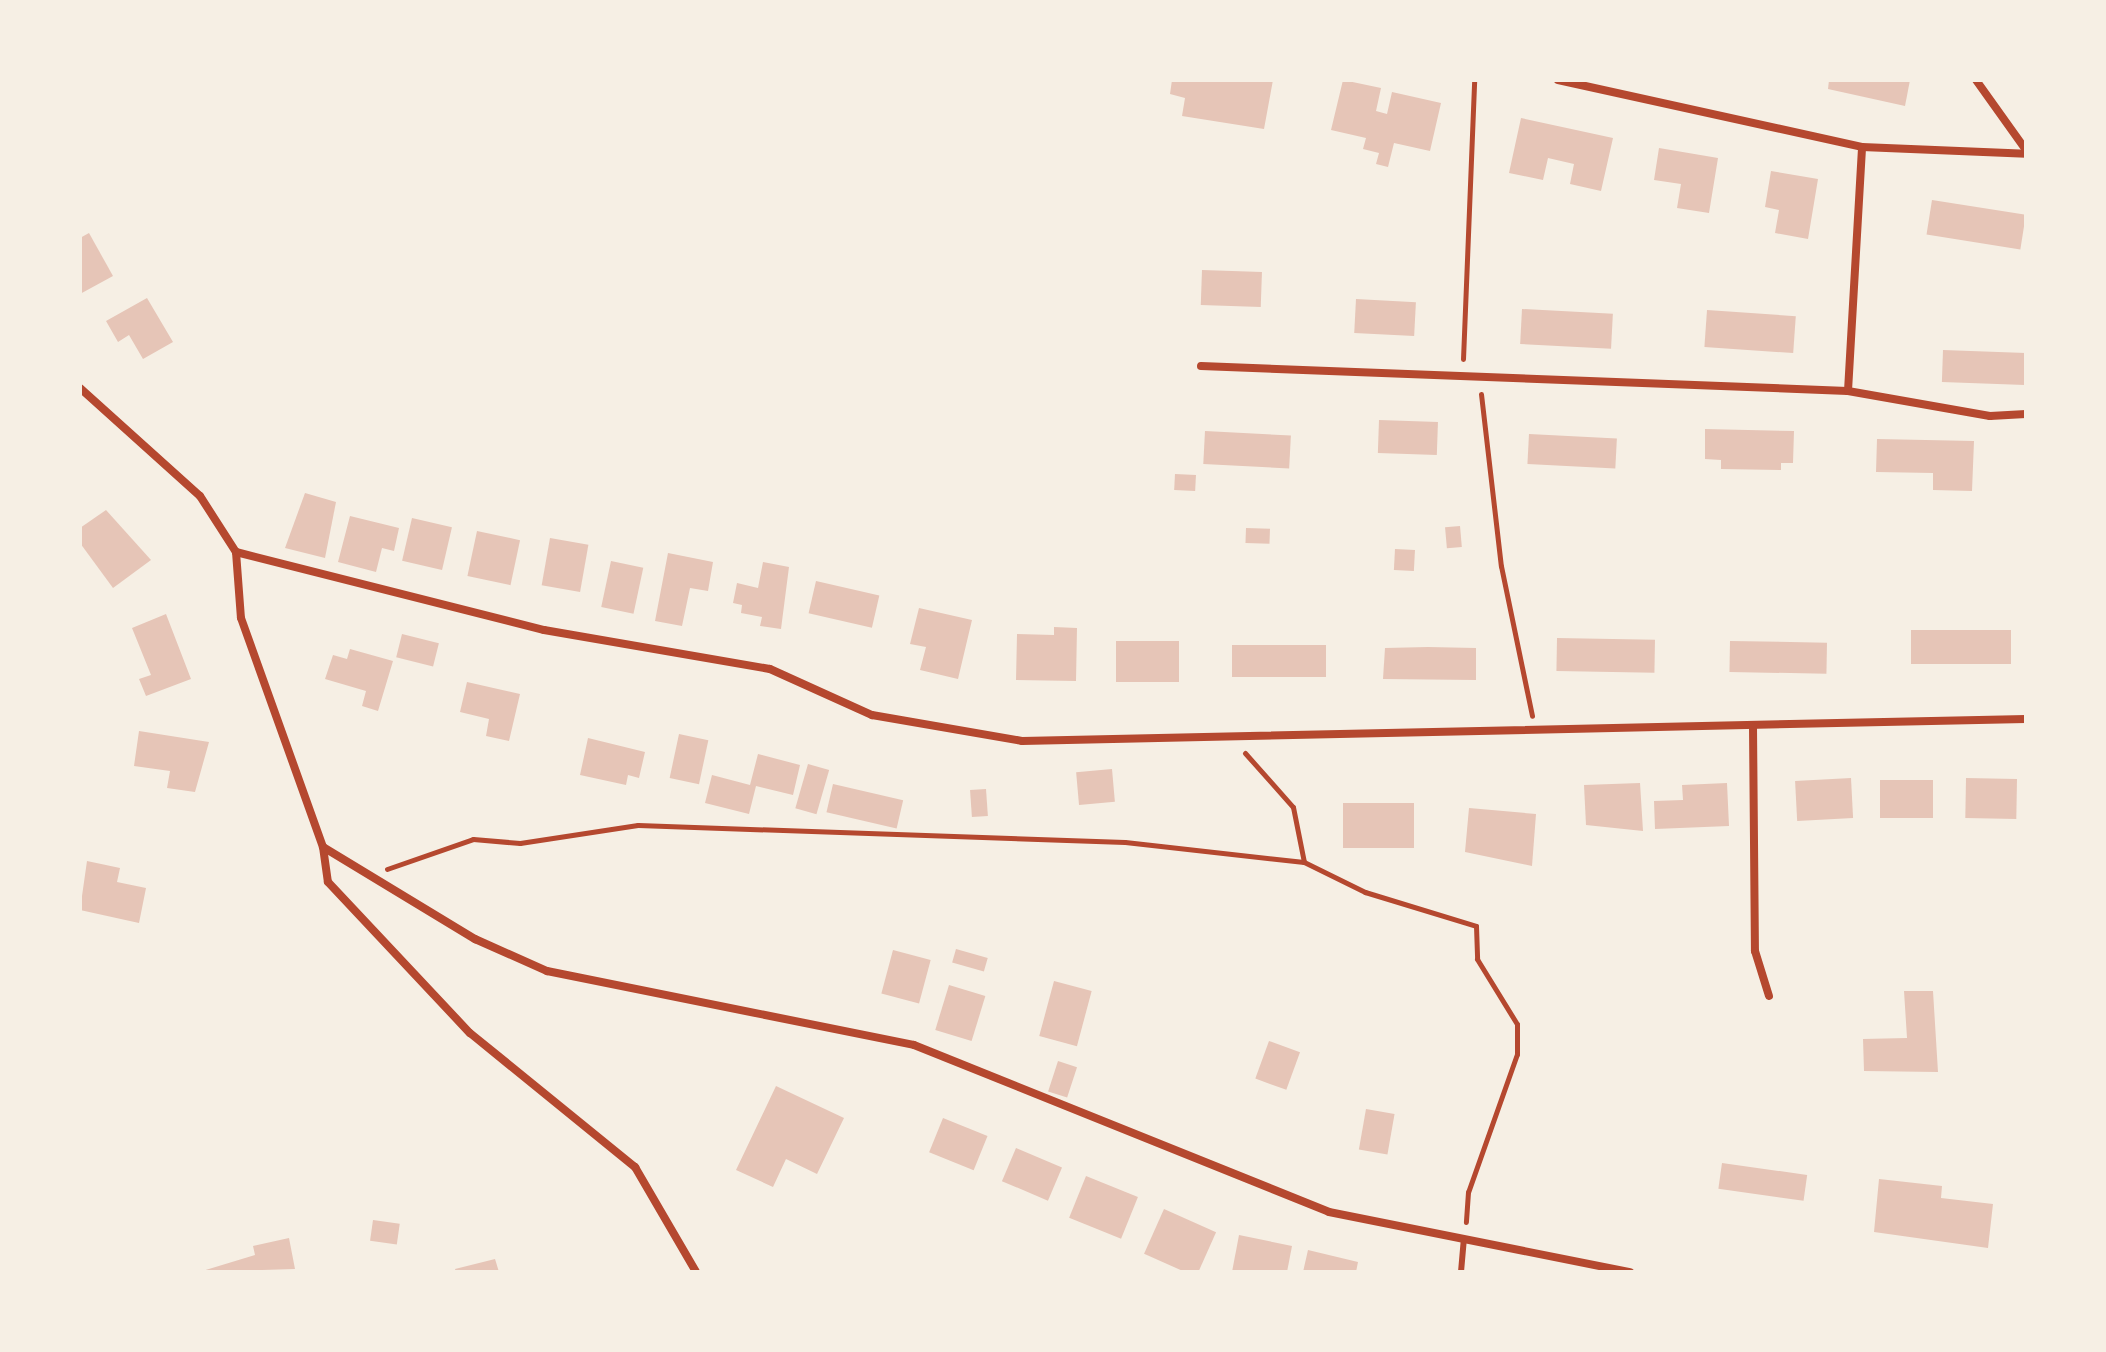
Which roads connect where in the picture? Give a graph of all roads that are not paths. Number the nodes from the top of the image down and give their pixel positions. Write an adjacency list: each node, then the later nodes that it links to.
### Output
1 (1558, 80): 3 (street)
2 (1976, 80): 4 (street)
3 (1862, 147): 4 (street); 7 (street)
4 (2026, 152)
5 (1201, 366): 7 (street)
6 (80, 388): 9 (street)
7 (1848, 391): 8 (street)
8 (2026, 414)
9 (236, 552): 11 (street); 12 (street)
10 (2026, 719): 11 (street)
11 (1753, 727): 13 (street)
12 (323, 847): 14 (street); 15 (street)
13 (1769, 996)
14 (1464, 1240): 16 (lane); 17 (street)
15 (696, 1272)
16 (1461, 1272)
17 (1630, 1272)

